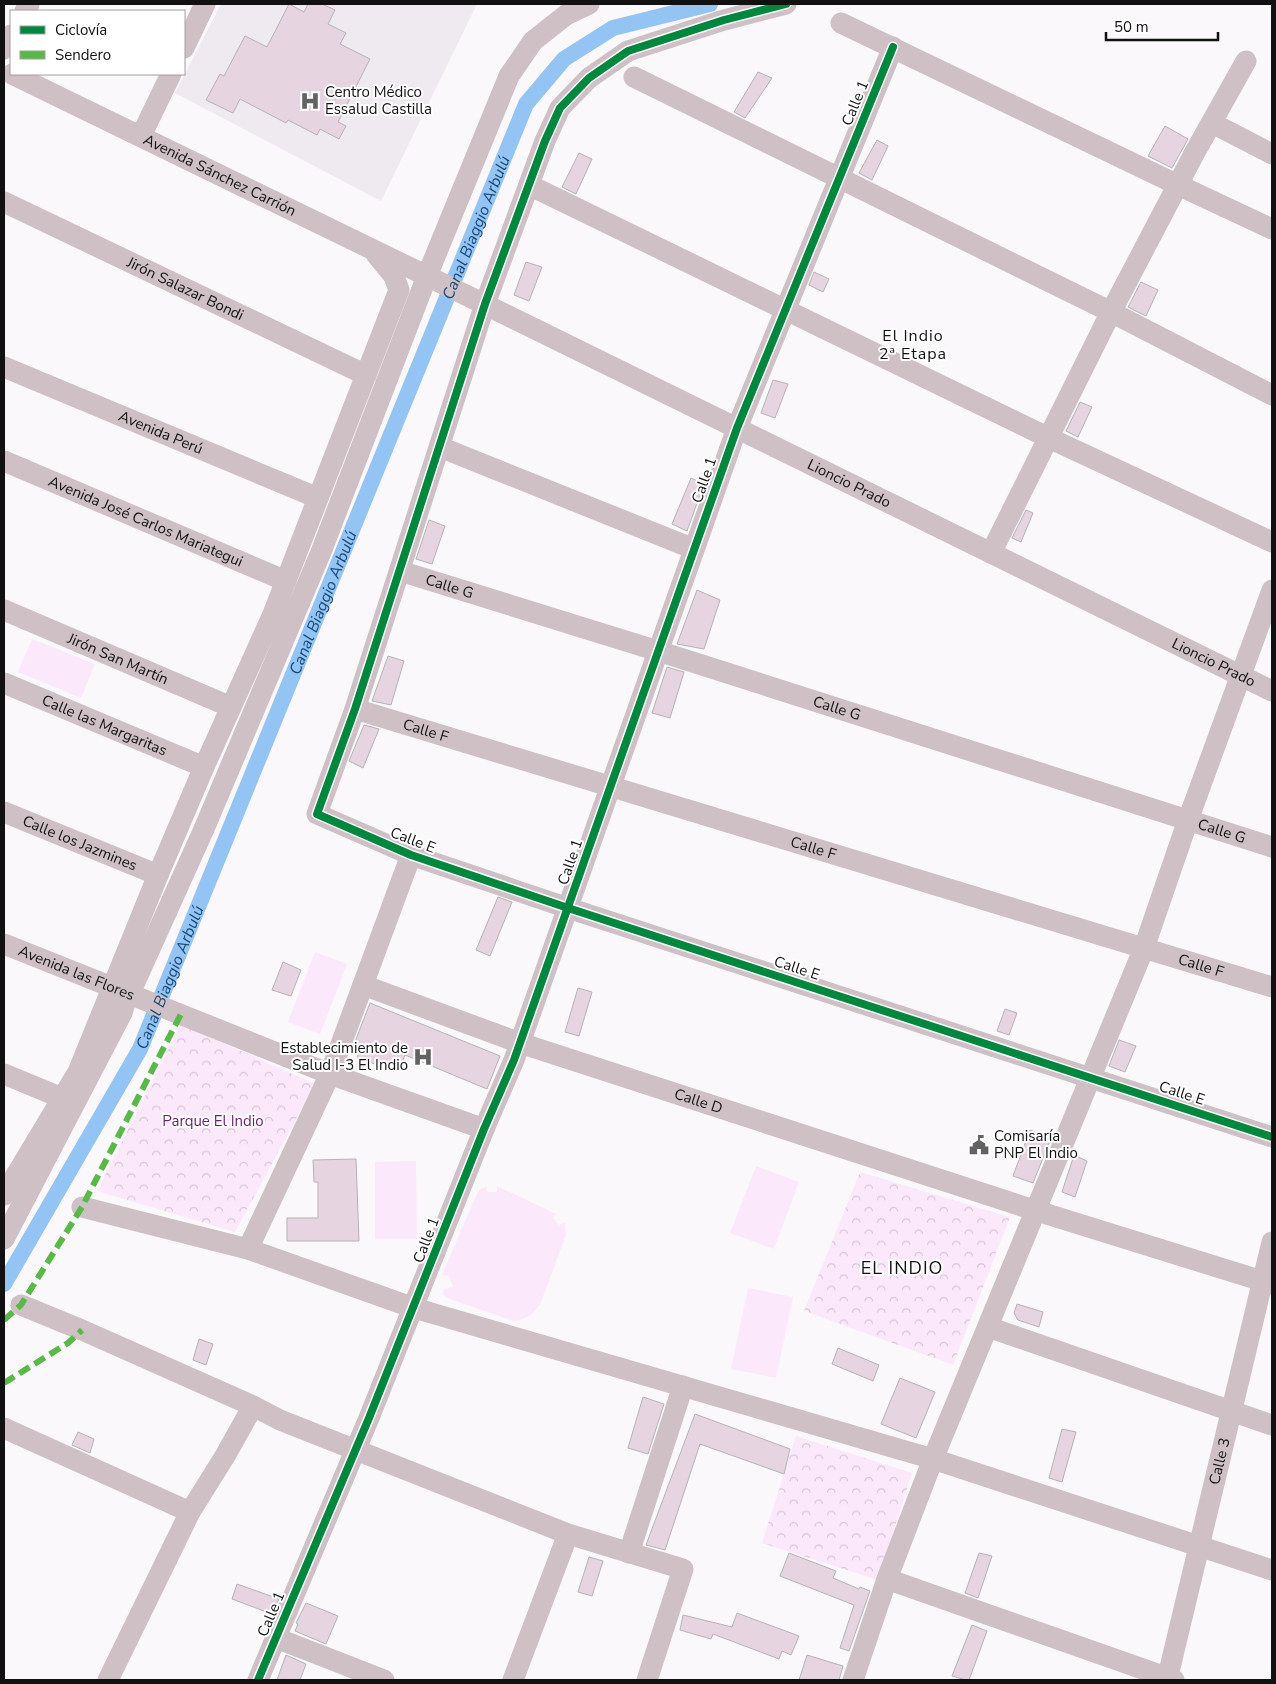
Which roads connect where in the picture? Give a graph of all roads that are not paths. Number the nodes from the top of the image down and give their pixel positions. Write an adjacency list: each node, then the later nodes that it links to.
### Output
1 (205, 4): 6 (street)
2 (589, 4): 22 (street)
3 (786, 4): 17 (street)
4 (840, 22): 7 (street)
5 (10, 38): 8 (street)
6 (185, 46)
7 (894, 47): 16 (street, Calle 1); 18 (street)
8 (4, 49)
9 (1246, 61): 13 (street)
10 (14, 75): 14 (street, Avenida Sánchez Carrión)
11 (170, 75): 14 (street)
12 (634, 77): 16 (street)
13 (1212, 123): 15 (street); 18 (street)
14 (140, 136): 21 (street, Avenida Sánchez Carrión)
15 (1272, 154)
16 (839, 180): 24 (street, Calle 1); 25 (street)
17 (529, 185): 23 (street); 24 (street)
18 (1178, 185): 20 (street); 25 (street)
19 (4, 202): 27 (street, Jirón Salazar Bondi)
20 (1272, 229)
21 (374, 250): 22 (street, Avenida Sánchez Carrión); 27 (street)
22 (436, 280): 23 (street, Lioncio Prado); 59 (street)
23 (480, 302): 29 (street, Lioncio Prado); 31 (street)
24 (785, 311): 29 (street, Calle 1); 30 (street)
25 (1112, 312): 28 (street); 30 (street)
26 (4, 367): 33 (street, Avenida Perú)
27 (366, 375): 33 (street)
28 (1272, 395)
29 (737, 428): 35 (street, Calle 1); 36 (street, Lioncio Prado)
30 (1049, 438): 34 (street); 36 (street)
31 (440, 447): 35 (street); 37 (street)
32 (4, 462): 38 (street, Avenida José Carlos Mariategui)
33 (318, 498): 38 (street)
34 (1272, 542)
35 (694, 549): 41 (street, Calle 1)
36 (991, 553): 42 (street, Lioncio Prado)
37 (400, 571): 41 (street, Calle G); 46 (street)
38 (286, 581): 45 (street)
39 (1272, 590): 42 (street)
40 (4, 610): 45 (street, Jirón San Martín)
41 (658, 651): 48 (street, Calle 1); 50 (street, Calle G)
42 (1242, 676): 44 (street, Lioncio Prado); 50 (street)
43 (4, 683): 47 (street, Calle las Margaritas)
44 (1272, 691)
45 (232, 707): 47 (street)
46 (354, 709): 48 (street, Calle F); 52 (street, Calle E)
47 (204, 767): 53 (street)
48 (611, 786): 54 (street, Calle 1); 56 (street, Calle F)
49 (4, 812): 53 (street, Calle los Jazmines)
50 (1188, 820): 51 (street, Calle G); 56 (street)
51 (1272, 847)
52 (411, 855): 54 (street, Calle E); 57 (street)
53 (158, 875): 59 (street)
54 (568, 908): 60 (street, Calle 1); 63 (street, Calle E)
55 (4, 944): 59 (street, Avenida las Flores)
56 (1144, 948): 58 (street, Calle F); 63 (street)
57 (362, 984): 60 (street, Calle D); 62 (street)
58 (1272, 987)
59 (126, 992): 62 (street, Avenida las Flores); 64 (street); 71 (street)
60 (520, 1042): 65 (street, Calle 1); 70 (street, Calle D)
61 (4, 1074): 64 (street)
62 (330, 1074): 65 (street, Avenida las Flores); 73 (street)
63 (1092, 1078): 66 (street, Calle E); 70 (street)
64 (62, 1098): 67 (street)
65 (484, 1129): 76 (street, Calle 1)
66 (1272, 1137)
67 (11, 1170): 68 (street)
68 (4, 1195)
69 (82, 1208): 73 (street)
70 (1036, 1211): 74 (street, Calle D); 77 (street)
71 (4, 1239)
72 (1272, 1242): 74 (street, Calle 3)
73 (248, 1249): 76 (street)
74 (1268, 1282): 80 (street, Calle 3)
75 (21, 1305): 79 (street)
76 (414, 1308): 78 (street); 83 (street, Calle 1)
77 (988, 1327): 80 (street); 84 (street)
78 (683, 1386): 84 (street); 88 (street)
79 (253, 1406): 83 (street); 85 (street)
80 (1231, 1410): 81 (street); 87 (street, Calle 3)
81 (1272, 1424)
82 (4, 1428): 85 (street)
83 (356, 1450): 86 (street); 91 (street, Calle 1)
84 (933, 1459): 87 (street); 90 (street)
85 (190, 1512): 92 (street)
86 (568, 1534): 88 (street); 95 (street)
87 (1199, 1546): 89 (street); 98 (street, Calle 3)
88 (629, 1553): 96 (street)
89 (1272, 1570)
90 (887, 1579): 97 (street); 98 (street)
91 (276, 1638): 93 (street, Calle 1); 94 (street)
92 (108, 1680)
93 (258, 1680)
94 (384, 1680)
95 (513, 1680)
96 (647, 1680)
97 (853, 1680)
98 (1170, 1680)

